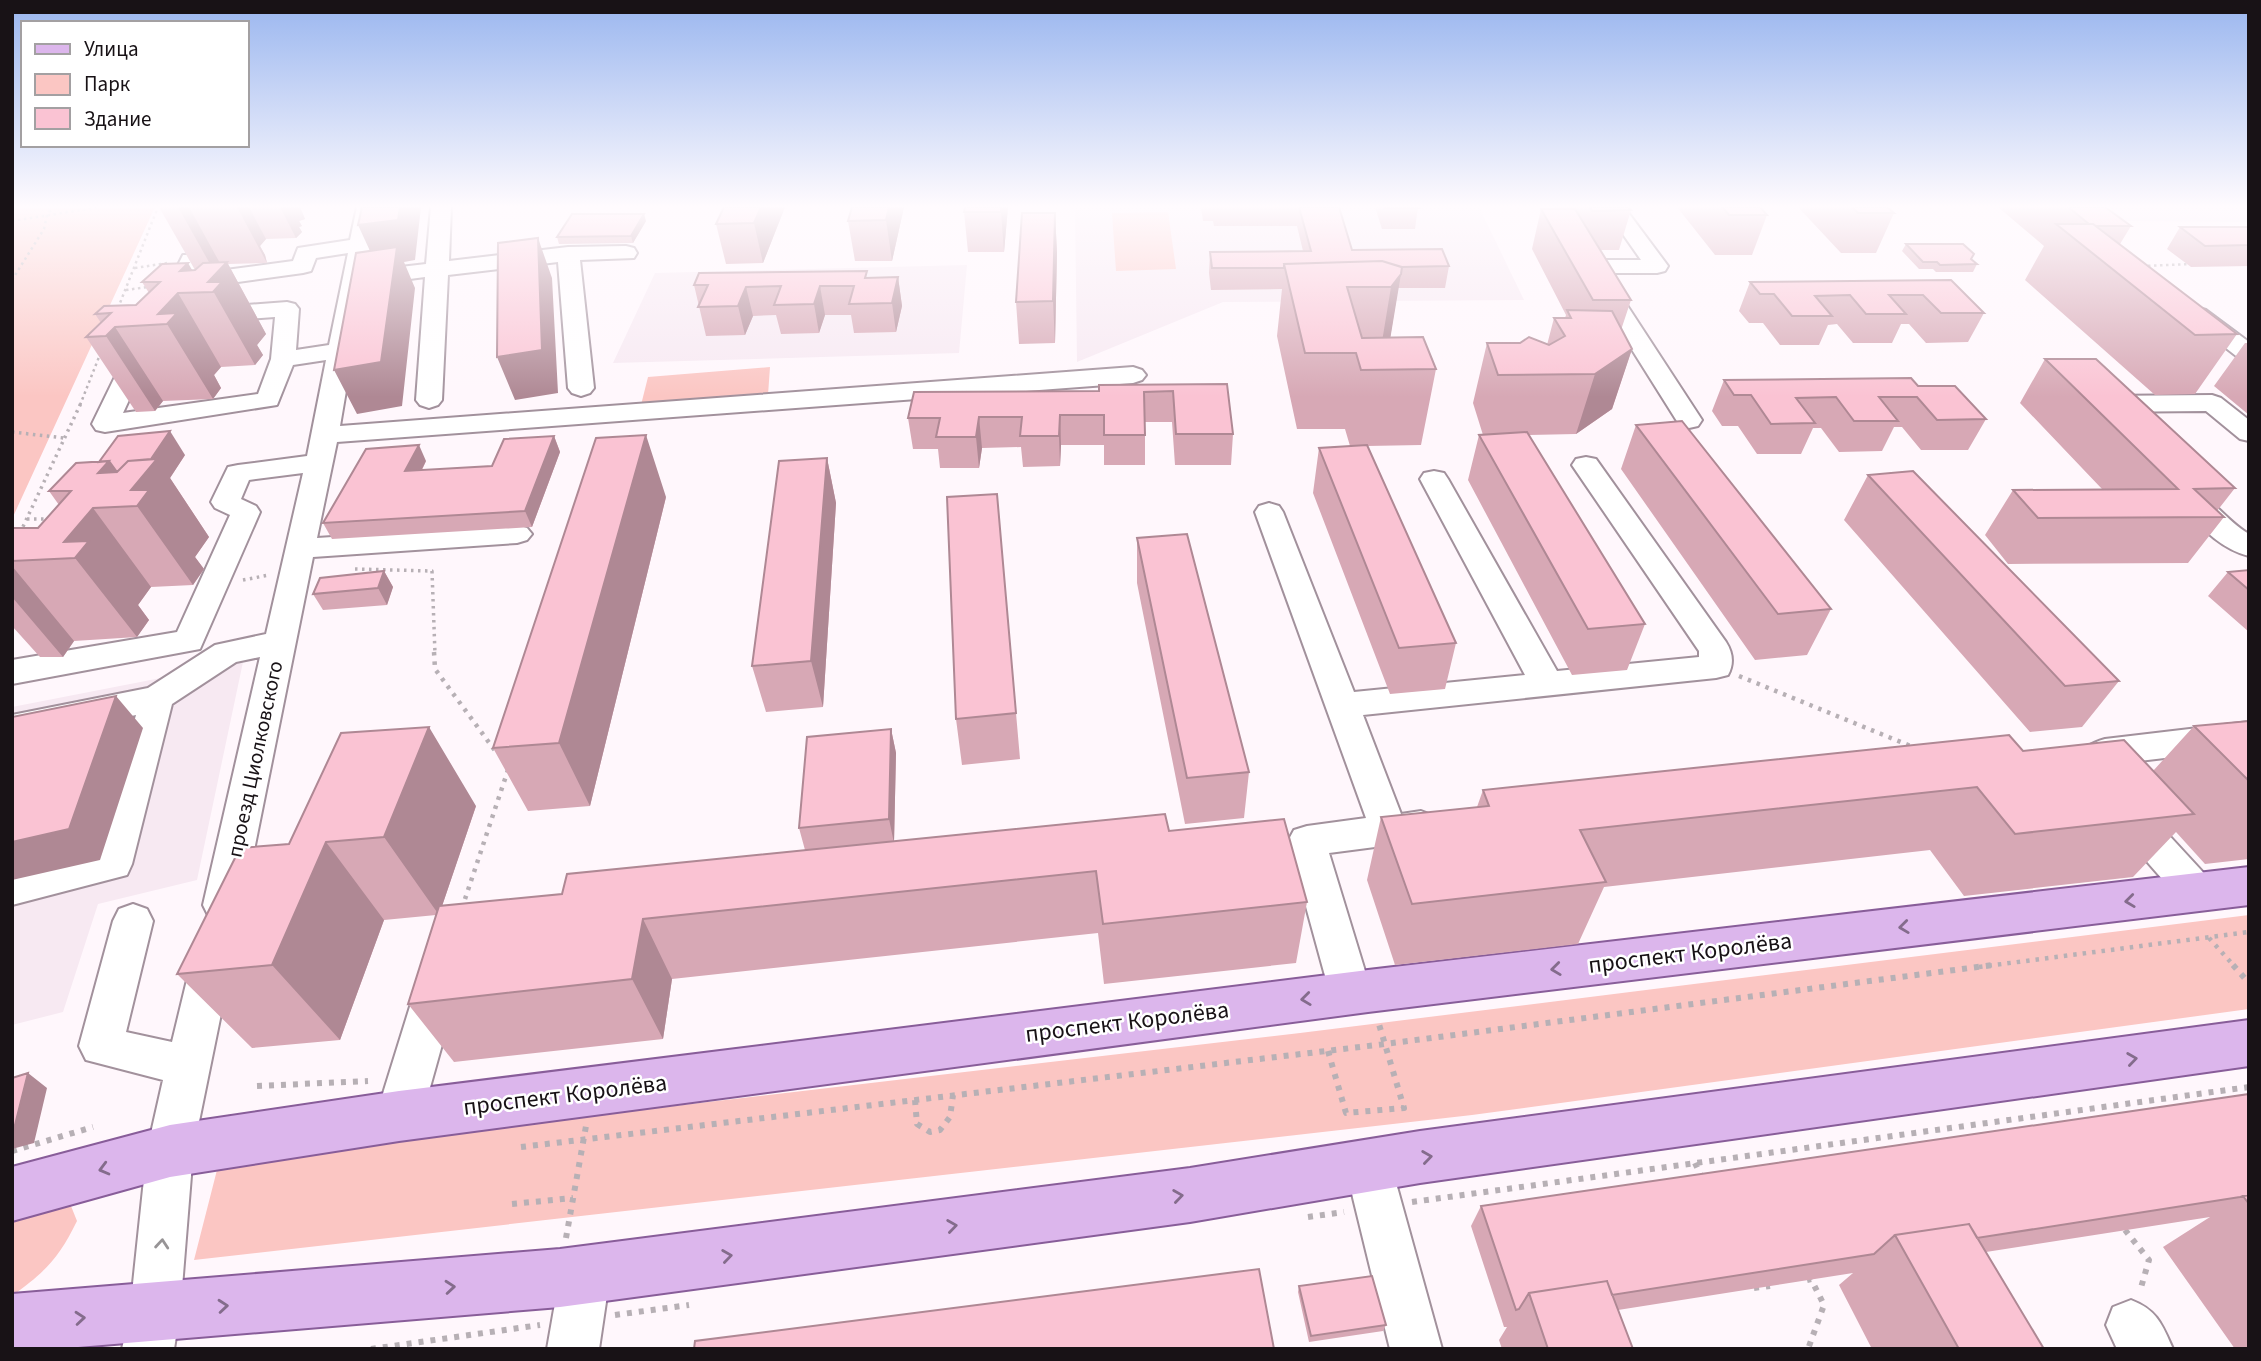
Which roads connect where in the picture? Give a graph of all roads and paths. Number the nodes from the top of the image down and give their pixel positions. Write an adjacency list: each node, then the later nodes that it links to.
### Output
1 (133, 271): 12 (path)
2 (186, 271): 11 (street)
3 (274, 271): 11 (street)
4 (355, 271): 10 (street, проезд Циолковского)
5 (413, 271): 10 (street)
6 (437, 271): 20 (street)
7 (570, 271): 19 (street)
8 (1593, 271): 21 (street)
9 (2139, 271): 16 (street)
10 (354, 279): 15 (street, проезд Циолковского)
11 (180, 282): 12 (path)
12 (125, 290): 13 (path)
13 (116, 313)
14 (103, 346): 25 (path)
15 (341, 351): 17 (street); 26 (street, проезд Циолковского)
16 (2249, 354)
17 (283, 359): 17 (street)
18 (1133, 375): 26 (street)
19 (581, 388)
20 (429, 400)
21 (1689, 420)
22 (2121, 431): 24 (street)
23 (12, 432): 25 (path)
24 (2249, 433)
25 (64, 438): 31 (path)
26 (322, 449): 36 (street, проезд Циолковского); 37 (street)
27 (1586, 465): 39 (street)
28 (2167, 477): 35 (street)
29 (1434, 479): 41 (street)
30 (1269, 512): 43 (street)
31 (27, 519): 32 (path); 34 (path)
32 (52, 520)
33 (517, 534): 36 (street)
34 (17, 539)
35 (2249, 547)
36 (298, 560): 37 (path); 38 (street, проезд Циолковского); 47 (path)
37 (214, 585): 40 (street)
38 (280, 642): 42 (street); 64 (street, проезд Циолковского)
39 (1716, 667): 41 (street); 46 (path)
40 (12, 672)
41 (1547, 684): 43 (street)
42 (157, 698): 44 (street); 54 (street)
43 (1342, 705): 50 (street)
44 (12, 728)
45 (2249, 735): 55 (street)
46 (1922, 751)
47 (500, 757)
48 (508, 768): 58 (path)
49 (1458, 821): 50 (street)
50 (1389, 831): 51 (street)
51 (1307, 841): 52 (street); 60 (street)
52 (1267, 848)
53 (2249, 886): 55 (main road, проспект Королёва)
54 (12, 889)
55 (2203, 915): 57 (path); 59 (path); 60 (main road, проспект Королёва, one-way to 60); 62 (path)
56 (134, 921): 64 (street)
57 (2249, 932)
58 (450, 942): 69 (street)
59 (2249, 983)
60 (1360, 993): 62 (path); 66 (main road, проспект Королёва, one-way to 66)
61 (2249, 1043): 78 (main road, one-way to 61)
62 (1385, 1044): 63 (path); 63 (path)
63 (1328, 1051): 67 (path)
64 (188, 1066): 76 (street, проезд Циолковского)
65 (2249, 1087): 70 (path)
66 (592, 1091): 69 (main road, проспект Королёва); 73 (path)
67 (953, 1095): 68 (path); 68 (path)
68 (915, 1100): 73 (path)
69 (399, 1116): 76 (main road, проспект Королёва)
70 (1993, 1123): 72 (path); 77 (path)
71 (93, 1127): 75 (path)
72 (2000, 1134)
73 (584, 1138): 74 (path); 81 (path)
74 (521, 1147)
75 (12, 1151)
76 (170, 1151): 80 (main road, проспект Королёва, one-way to 80); 91 (street, проезд Циолковского, one-way to 76)
77 (1695, 1163): 78 (path); 79 (path)
78 (1373, 1186): 83 (path); 89 (main road, one-way to 78); 94 (street)
79 (1708, 1191)
80 (12, 1194)
81 (573, 1198): 82 (path); 89 (path)
82 (512, 1204)
83 (1295, 1219)
84 (2116, 1232): 92 (path)
85 (1800, 1281): 95 (path)
86 (1777, 1285): 87 (path)
87 (1754, 1288)
88 (702, 1303): 89 (path)
89 (574, 1305): 91 (main road, one-way to 89); 93 (path)
90 (12, 1323): 91 (main road, one-way to 91)
91 (152, 1330)
92 (2139, 1337)
93 (371, 1349)
94 (1416, 1349)
95 (1808, 1349)

